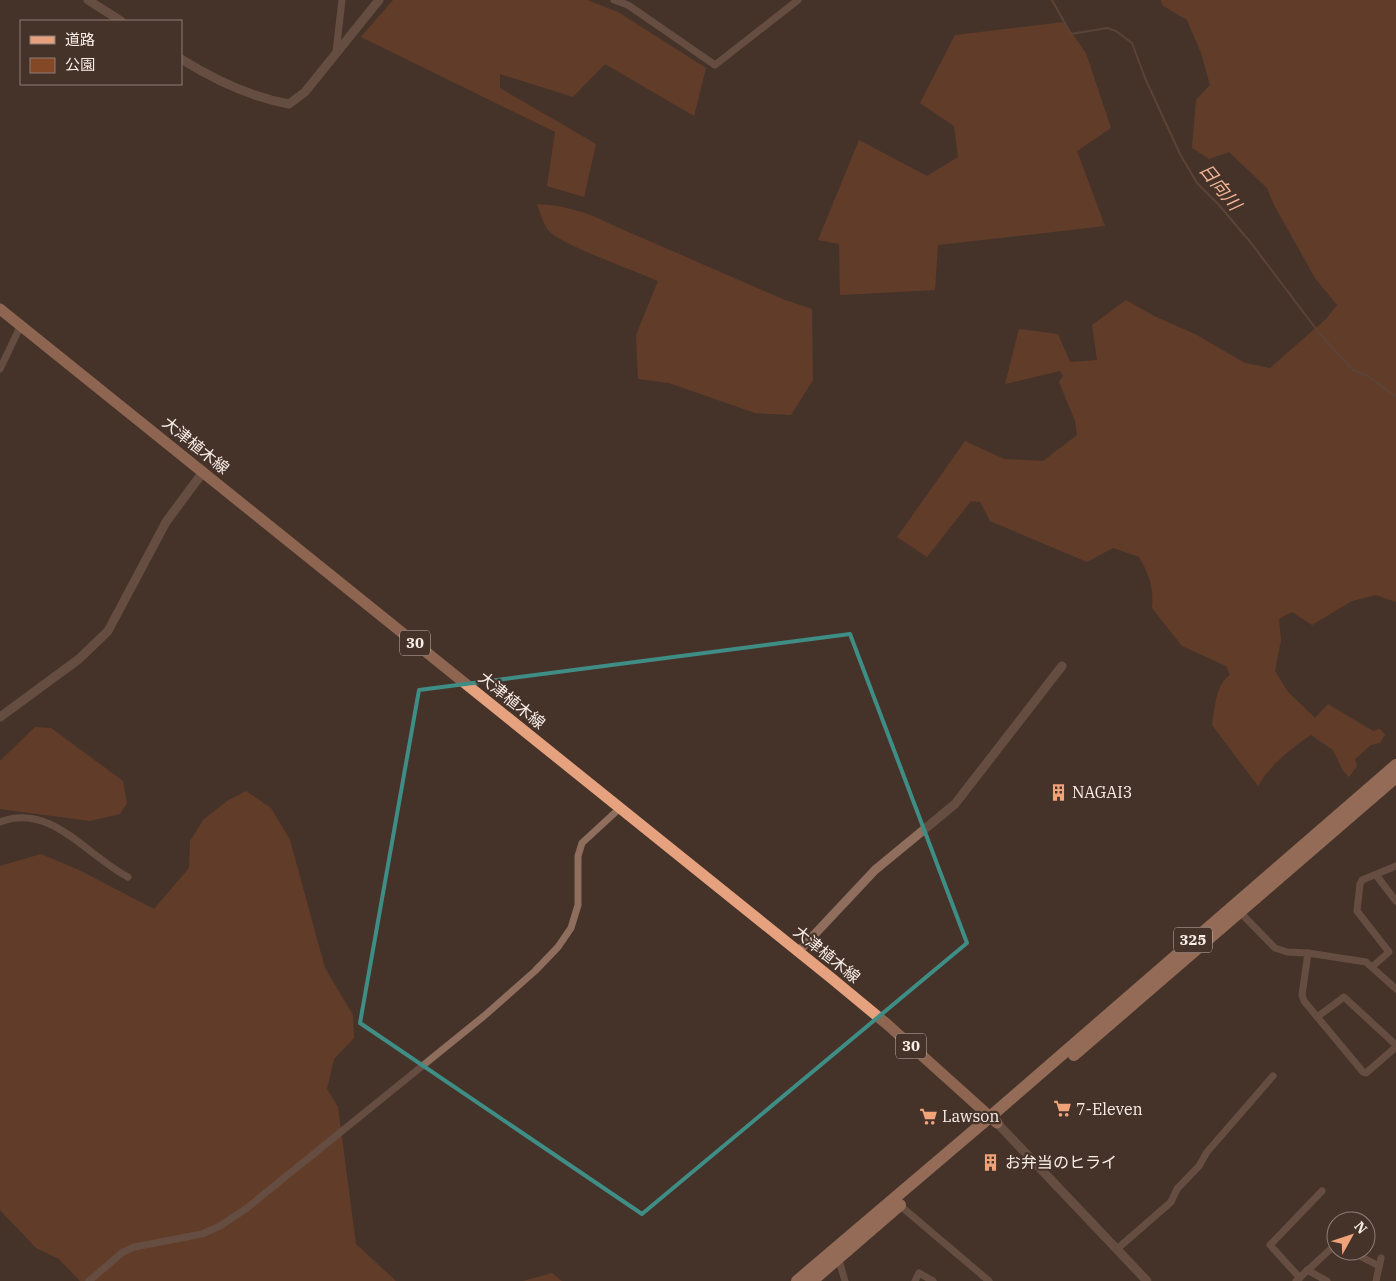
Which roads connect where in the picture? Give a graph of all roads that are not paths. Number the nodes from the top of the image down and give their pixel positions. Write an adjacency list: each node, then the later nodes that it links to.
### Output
1 (88, 0): 6 (street)
2 (342, 0): 7 (street)
3 (379, 0): 7 (street)
4 (614, 0): 5 (street)
5 (798, 0)
6 (120, 20)
7 (336, 53): 8 (street)
8 (182, 60)
9 (0, 309): 10 (main road, 大津植木線 / 30)
10 (21, 326): 11 (street); 12 (main road, 大津植木線 / 30)
11 (0, 369)
12 (203, 472): 14 (street); 17 (main road, 大津植木線 / 30)
13 (1062, 666): 25 (street)
14 (0, 717)
15 (1396, 765): 23 (highway, 325)
16 (1396, 777): 23 (highway, 325)
17 (620, 808): 25 (main road, 大津植木線 / 30); 44 (street)
18 (0, 822): 21 (street)
19 (1396, 866): 20 (street)
20 (1376, 875): 22 (street); 26 (street)
21 (128, 877)
22 (1396, 901)
23 (1237, 908): 27 (street); 33 (highway, 325)
24 (1396, 947): 26 (street)
25 (798, 952): 33 (main road, 大津植木線 / 30)
26 (1388, 952): 28 (street)
27 (1308, 953): 28 (street); 30 (street)
28 (1372, 967): 29 (street)
29 (1396, 989)
30 (1317, 1017): 31 (street); 31 (street)
31 (1396, 1046)
32 (1273, 1076): 36 (street)
33 (994, 1120): 35 (highway, 325); 36 (street)
34 (1322, 1191): 43 (street)
35 (896, 1203): 38 (highway, 325); 50 (street)
36 (1117, 1249): 51 (street)
37 (1326, 1253): 42 (street)
38 (836, 1254): 45 (highway, 325); 46 (highway, 325); 47 (street)
39 (1381, 1258): 41 (street)
40 (1369, 1261): 41 (street)
41 (1379, 1266): 53 (street)
42 (1307, 1270): 43 (street); 52 (street)
43 (1298, 1279)
44 (89, 1281)
45 (797, 1281)
46 (812, 1281)
47 (844, 1281)
48 (915, 1281): 49 (street)
49 (933, 1281)
50 (989, 1281)
51 (1147, 1281)
52 (1327, 1281)
53 (1376, 1281)

